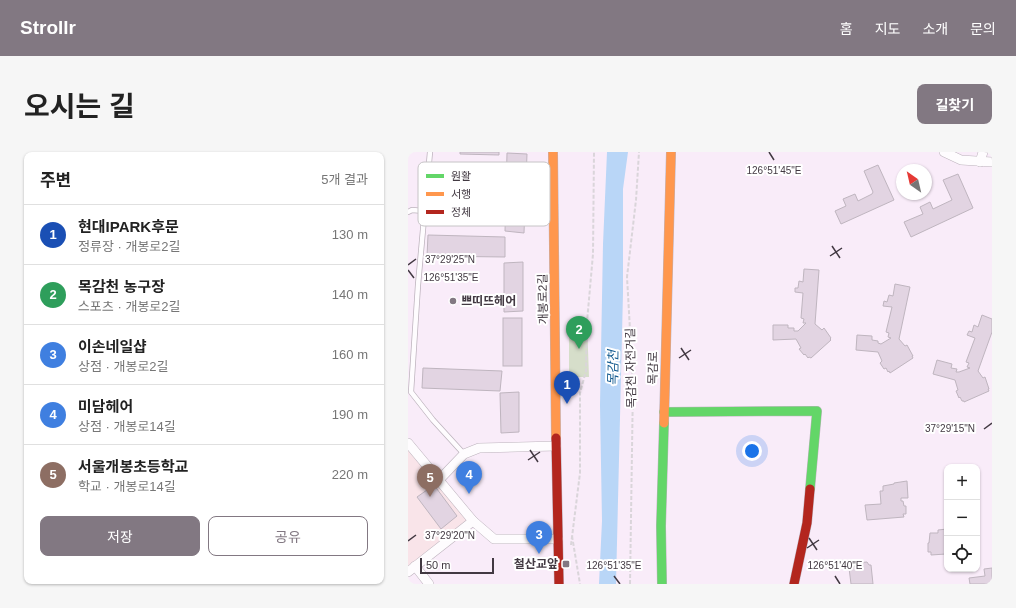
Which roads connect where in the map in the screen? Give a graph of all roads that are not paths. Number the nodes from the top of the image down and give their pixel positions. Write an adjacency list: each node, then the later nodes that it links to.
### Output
1 (430, 152): 6 (lane)
2 (553, 152): 14 (street, 개봉로2길)
3 (670, 152): 12 (street, 목감로)
4 (944, 152): 7 (street)
5 (983, 152): 7 (street)
6 (429, 162)
7 (980, 162): 8 (street)
8 (992, 162)
9 (418, 210): 10 (lane)
10 (408, 212)
11 (423, 226): 15 (lane)
12 (664, 412): 22 (street, 목감로); 23 (street)
13 (408, 443): 16 (street)
14 (556, 446): 15 (street); 18 (street, 개봉로2길)
15 (464, 454): 16 (street)
16 (439, 480): 17 (street)
17 (473, 521): 18 (street); 19 (street)
18 (558, 539): 21 (street, 개봉로2길)
19 (412, 569): 20 (street)
20 (429, 584)
21 (559, 584)
22 (662, 584)
23 (794, 584)

